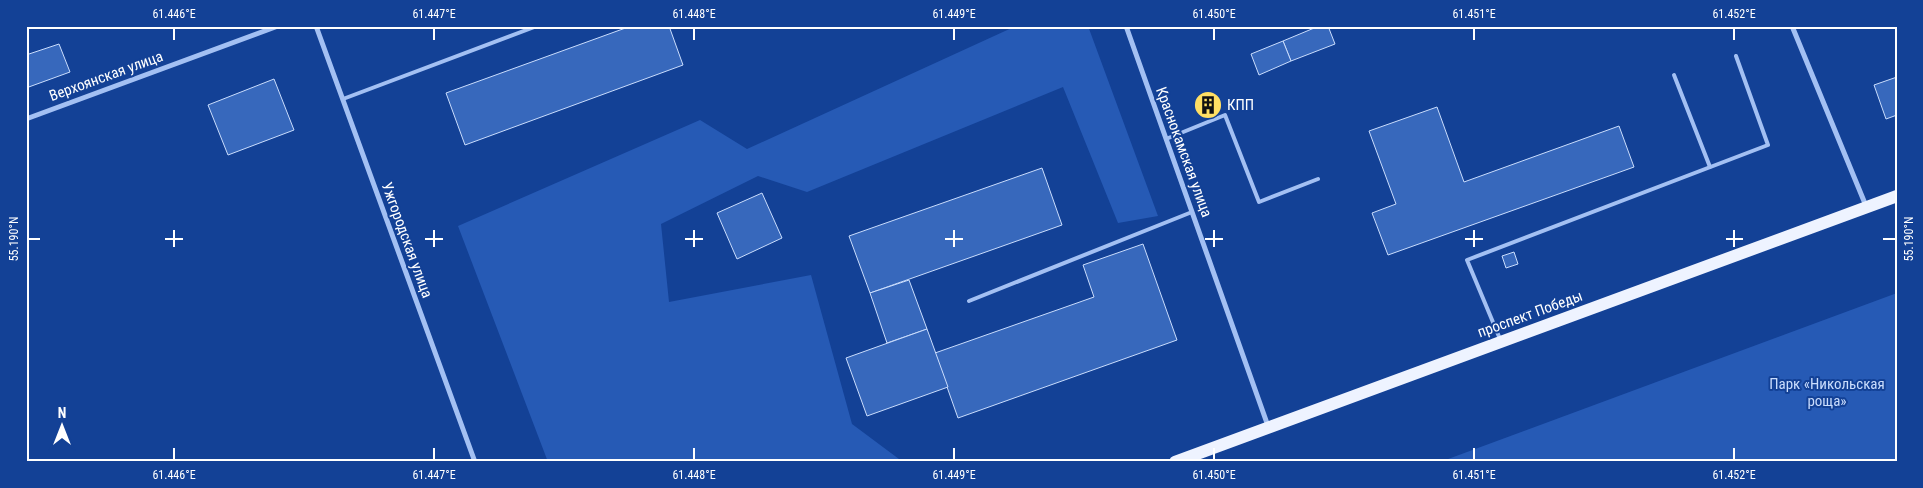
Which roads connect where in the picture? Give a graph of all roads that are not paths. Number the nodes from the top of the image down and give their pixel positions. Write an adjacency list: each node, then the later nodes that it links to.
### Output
1 (278, 26): 9 (street, Верхоянская улица)
2 (316, 26): 8 (street, Ужгородская улица)
3 (537, 26): 8 (lane)
4 (1126, 26): 10 (street, Краснокамская улица)
5 (1792, 26): 14 (street)
6 (1736, 56): 11 (lane)
7 (1674, 76): 11 (lane)
8 (343, 99): 19 (street, Ужгородская улица)
9 (26, 118)
10 (1166, 139): 12 (lane); 15 (street, Краснокамская улица)
11 (1710, 167): 17 (lane)
12 (1318, 179)
13 (1897, 196): 14 (main road, проспект Победы)
14 (1866, 207): 17 (main road, проспект Победы)
15 (1192, 212): 16 (lane); 18 (street, Краснокамская улица)
16 (969, 301)
17 (1501, 342): 18 (main road, проспект Победы)
18 (1268, 427): 20 (main road, проспект Победы)
19 (475, 462)
20 (1175, 462)

